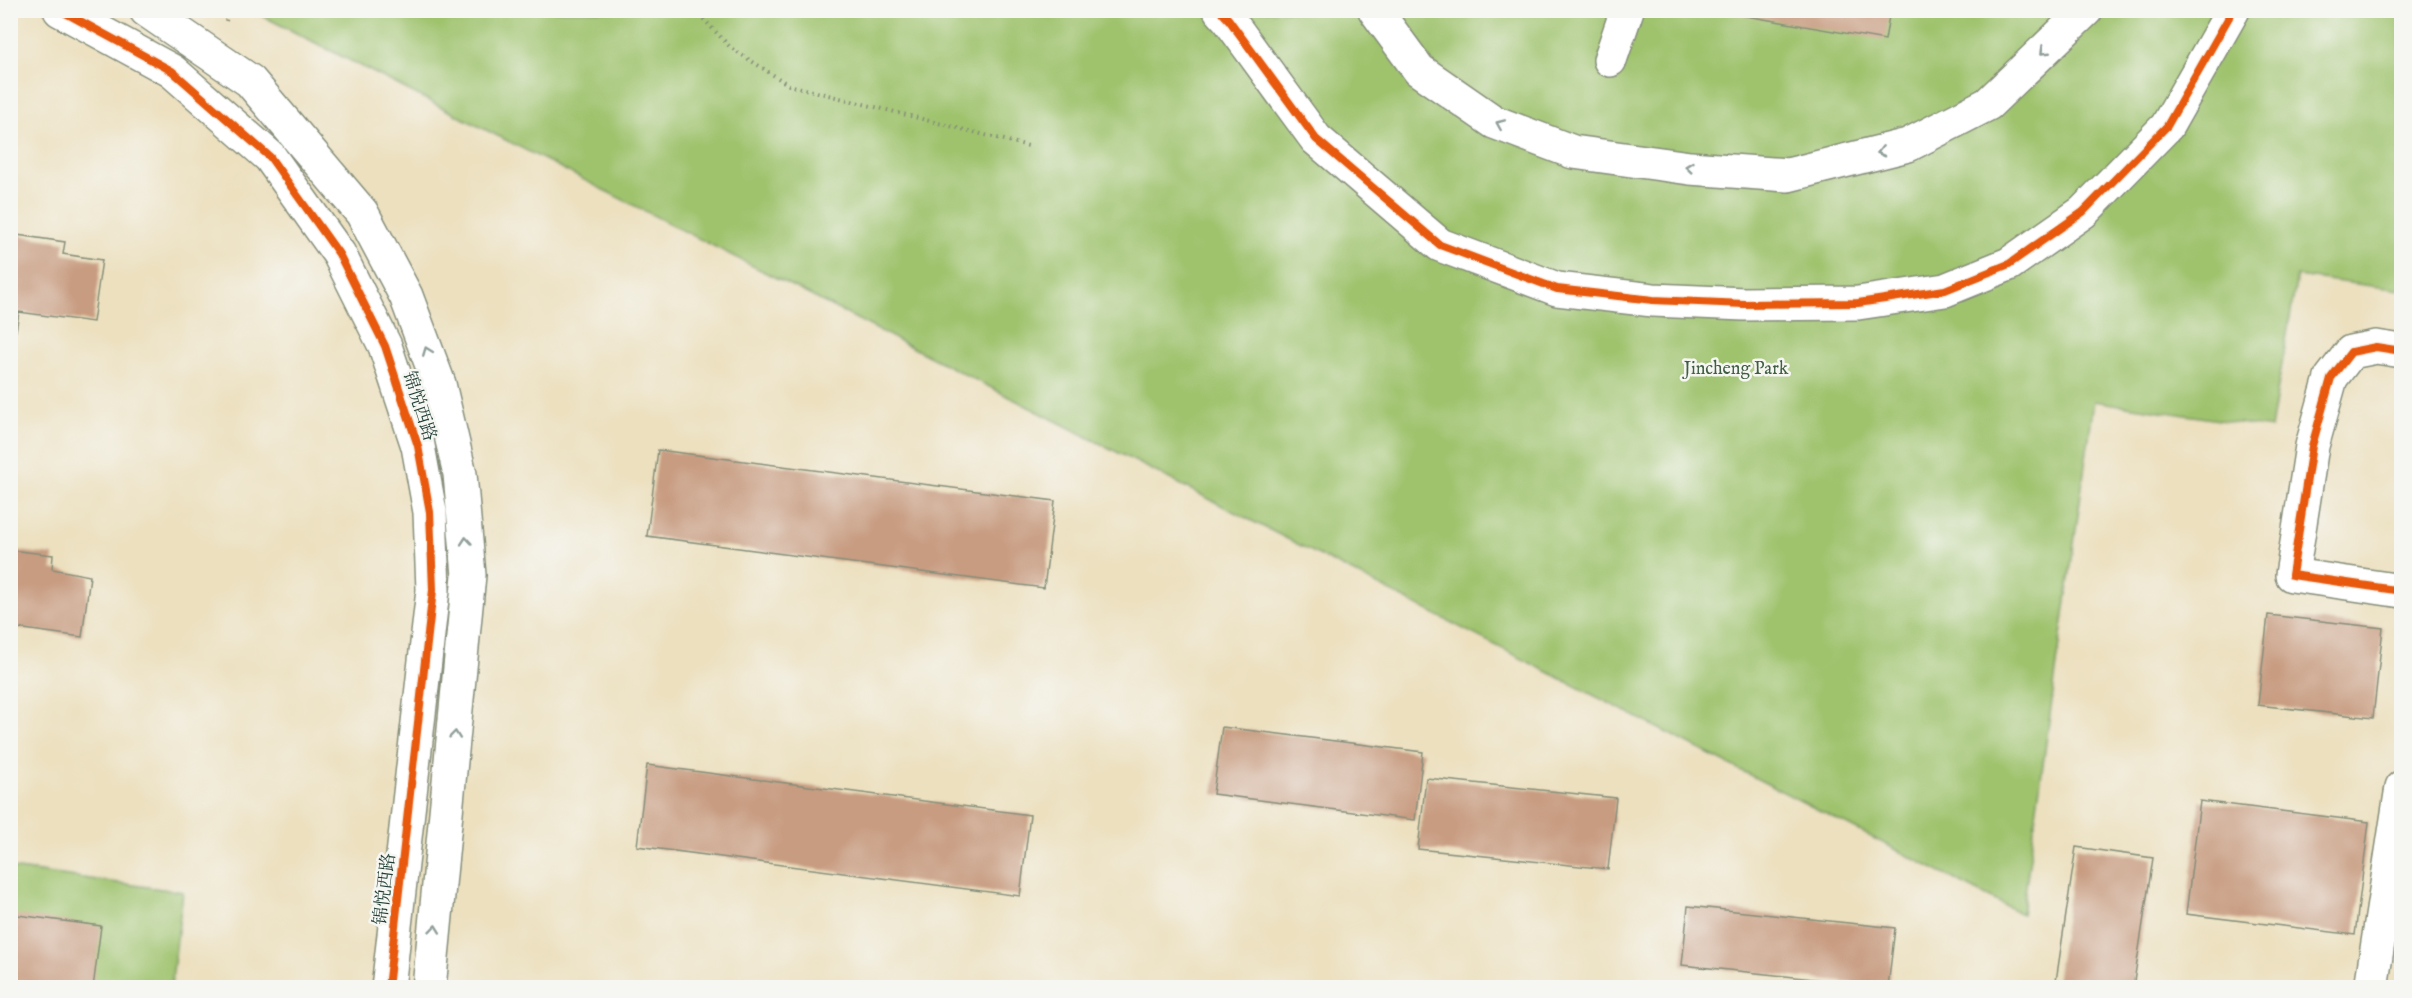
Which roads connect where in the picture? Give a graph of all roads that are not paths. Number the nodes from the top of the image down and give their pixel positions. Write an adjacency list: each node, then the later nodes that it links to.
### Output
1 (60, 10): 12 (street, 锦悦西路)
2 (146, 10): 13 (street, 锦悦西路, one-way to 2)
3 (1220, 10): 7 (street)
4 (1375, 10): 6 (street, one-way to 4)
5 (1627, 10): 8 (street)
6 (2086, 10)
7 (2233, 10)
8 (1610, 60)
9 (2402, 351): 10 (street)
10 (2402, 591)
11 (2402, 787): 14 (street)
12 (388, 987)
13 (429, 987)
14 (2371, 987)

